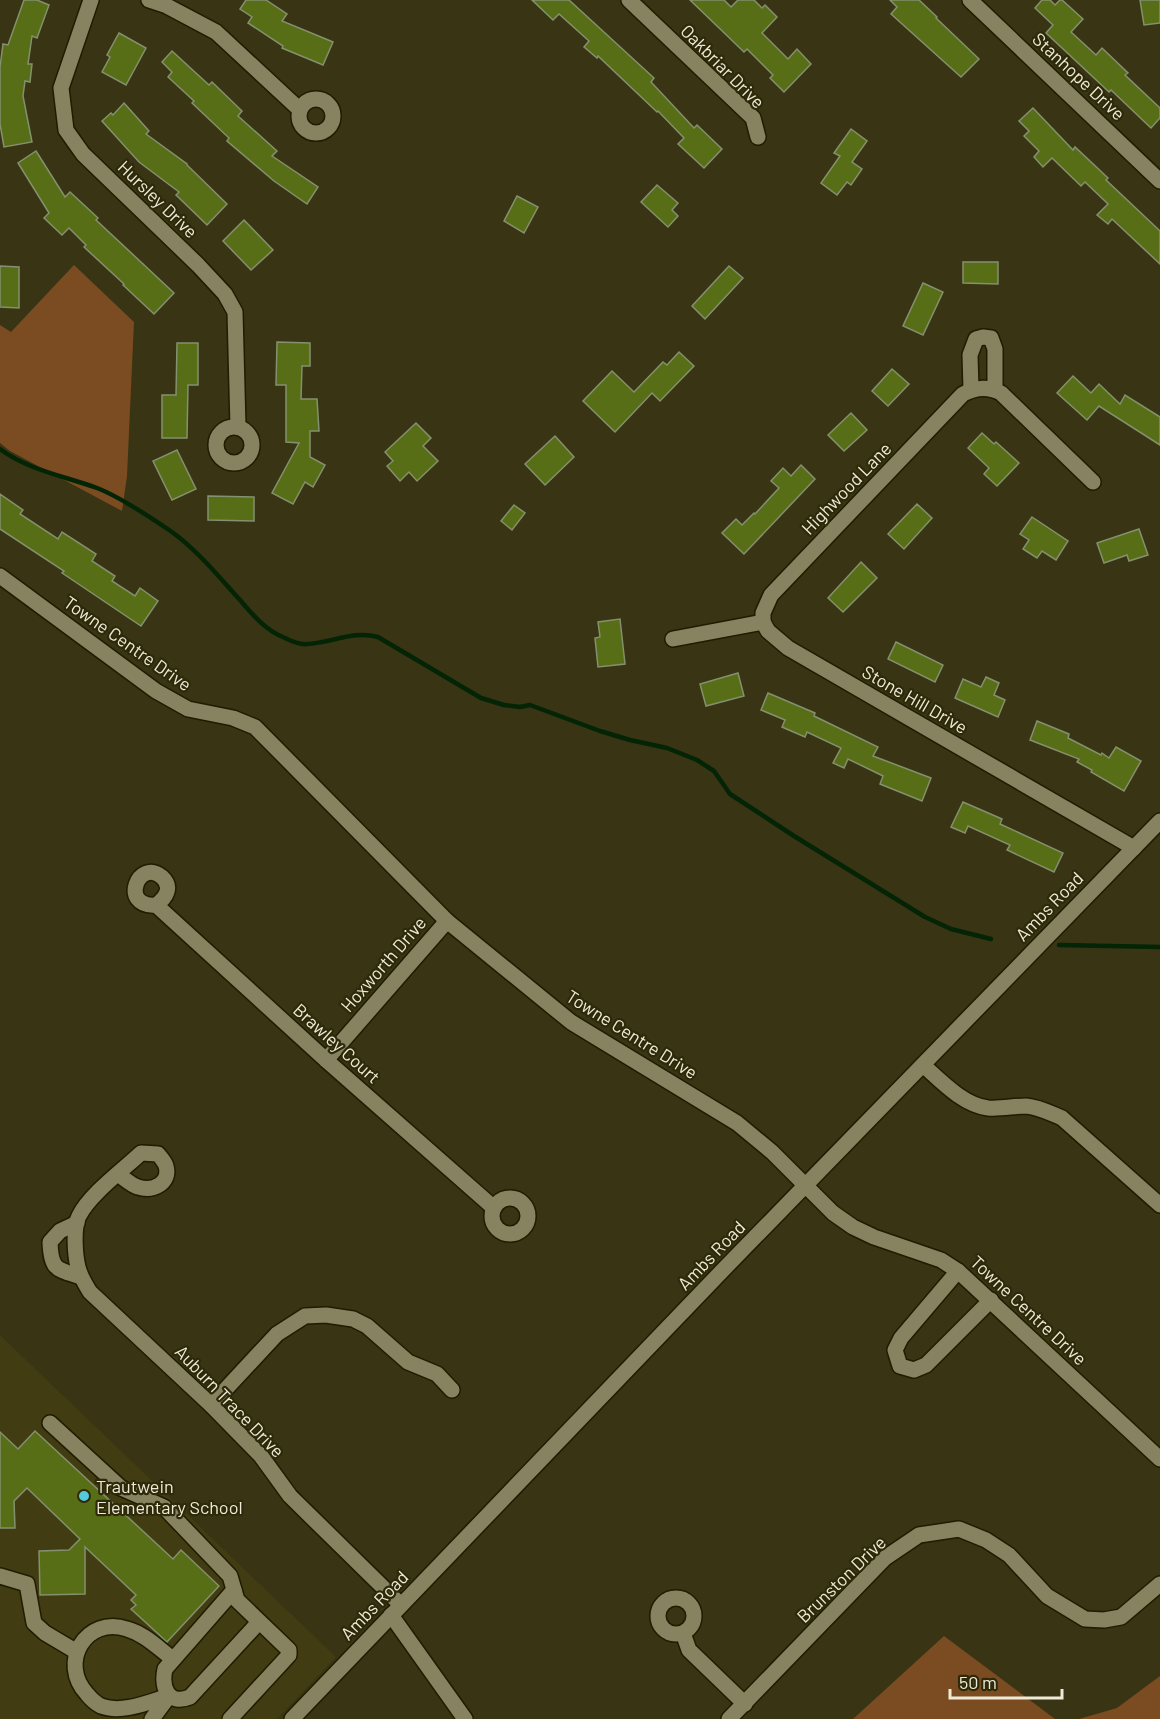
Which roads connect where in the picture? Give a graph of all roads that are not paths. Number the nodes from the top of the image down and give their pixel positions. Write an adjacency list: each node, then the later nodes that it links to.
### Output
1 (91, 0): 8 (street, Hursley Drive)
2 (149, 0): 5 (street)
3 (629, 0): 6 (street, Oakbriar Drive)
4 (970, 0): 7 (street, Stanhope Drive)
5 (299, 109)
6 (758, 137)
7 (1158, 173)
8 (238, 427)
9 (1093, 482): 11 (street, Highwood Lane)
10 (0, 576): 16 (street, Towne Centre Drive)
11 (763, 622): 12 (street); 14 (street, Stone Hill Drive)
12 (673, 639)
13 (1160, 820): 14 (street, Ambs Road)
14 (1134, 848): 18 (street, Ambs Road)
15 (156, 905): 17 (street, Brawley Court)
16 (447, 921): 17 (street, Hoxworth Drive); 20 (street, Towne Centre Drive)
17 (326, 1060): 22 (street, Brawley Court)
18 (923, 1065): 20 (street, Ambs Road); 21 (street)
19 (118, 1174): 23 (street, Auburn Trace Drive)
20 (806, 1185): 24 (street, Towne Centre Drive); 34 (street, Ambs Road)
21 (1160, 1205)
22 (494, 1208)
23 (77, 1223): 25 (street, Auburn Trace Drive); 25 (street, Auburn Trace Drive)
24 (958, 1270): 26 (street, Towne Centre Drive); 26 (street)
25 (81, 1277): 28 (street, Auburn Trace Drive)
26 (991, 1300): 30 (street, Towne Centre Drive)
27 (452, 1390): 28 (street)
28 (211, 1406): 34 (street, Auburn Trace Drive)
29 (50, 1423): 33 (street)
30 (1160, 1460)
31 (0, 1576): 37 (street)
32 (1160, 1584): 40 (street, Brunston Drive)
33 (234, 1590): 35 (street); 38 (street)
34 (396, 1610): 43 (street, Ambs Road); 44 (street, Auburn Trace Drive)
35 (259, 1622): 39 (street); 42 (street)
36 (683, 1633): 40 (street)
37 (77, 1652): 38 (street); 39 (street)
38 (173, 1659): 39 (street)
39 (169, 1696): 41 (street)
40 (745, 1704): 45 (street, Brunston Drive)
41 (152, 1719)
42 (230, 1719)
43 (292, 1719)
44 (465, 1719)
45 (729, 1719)

